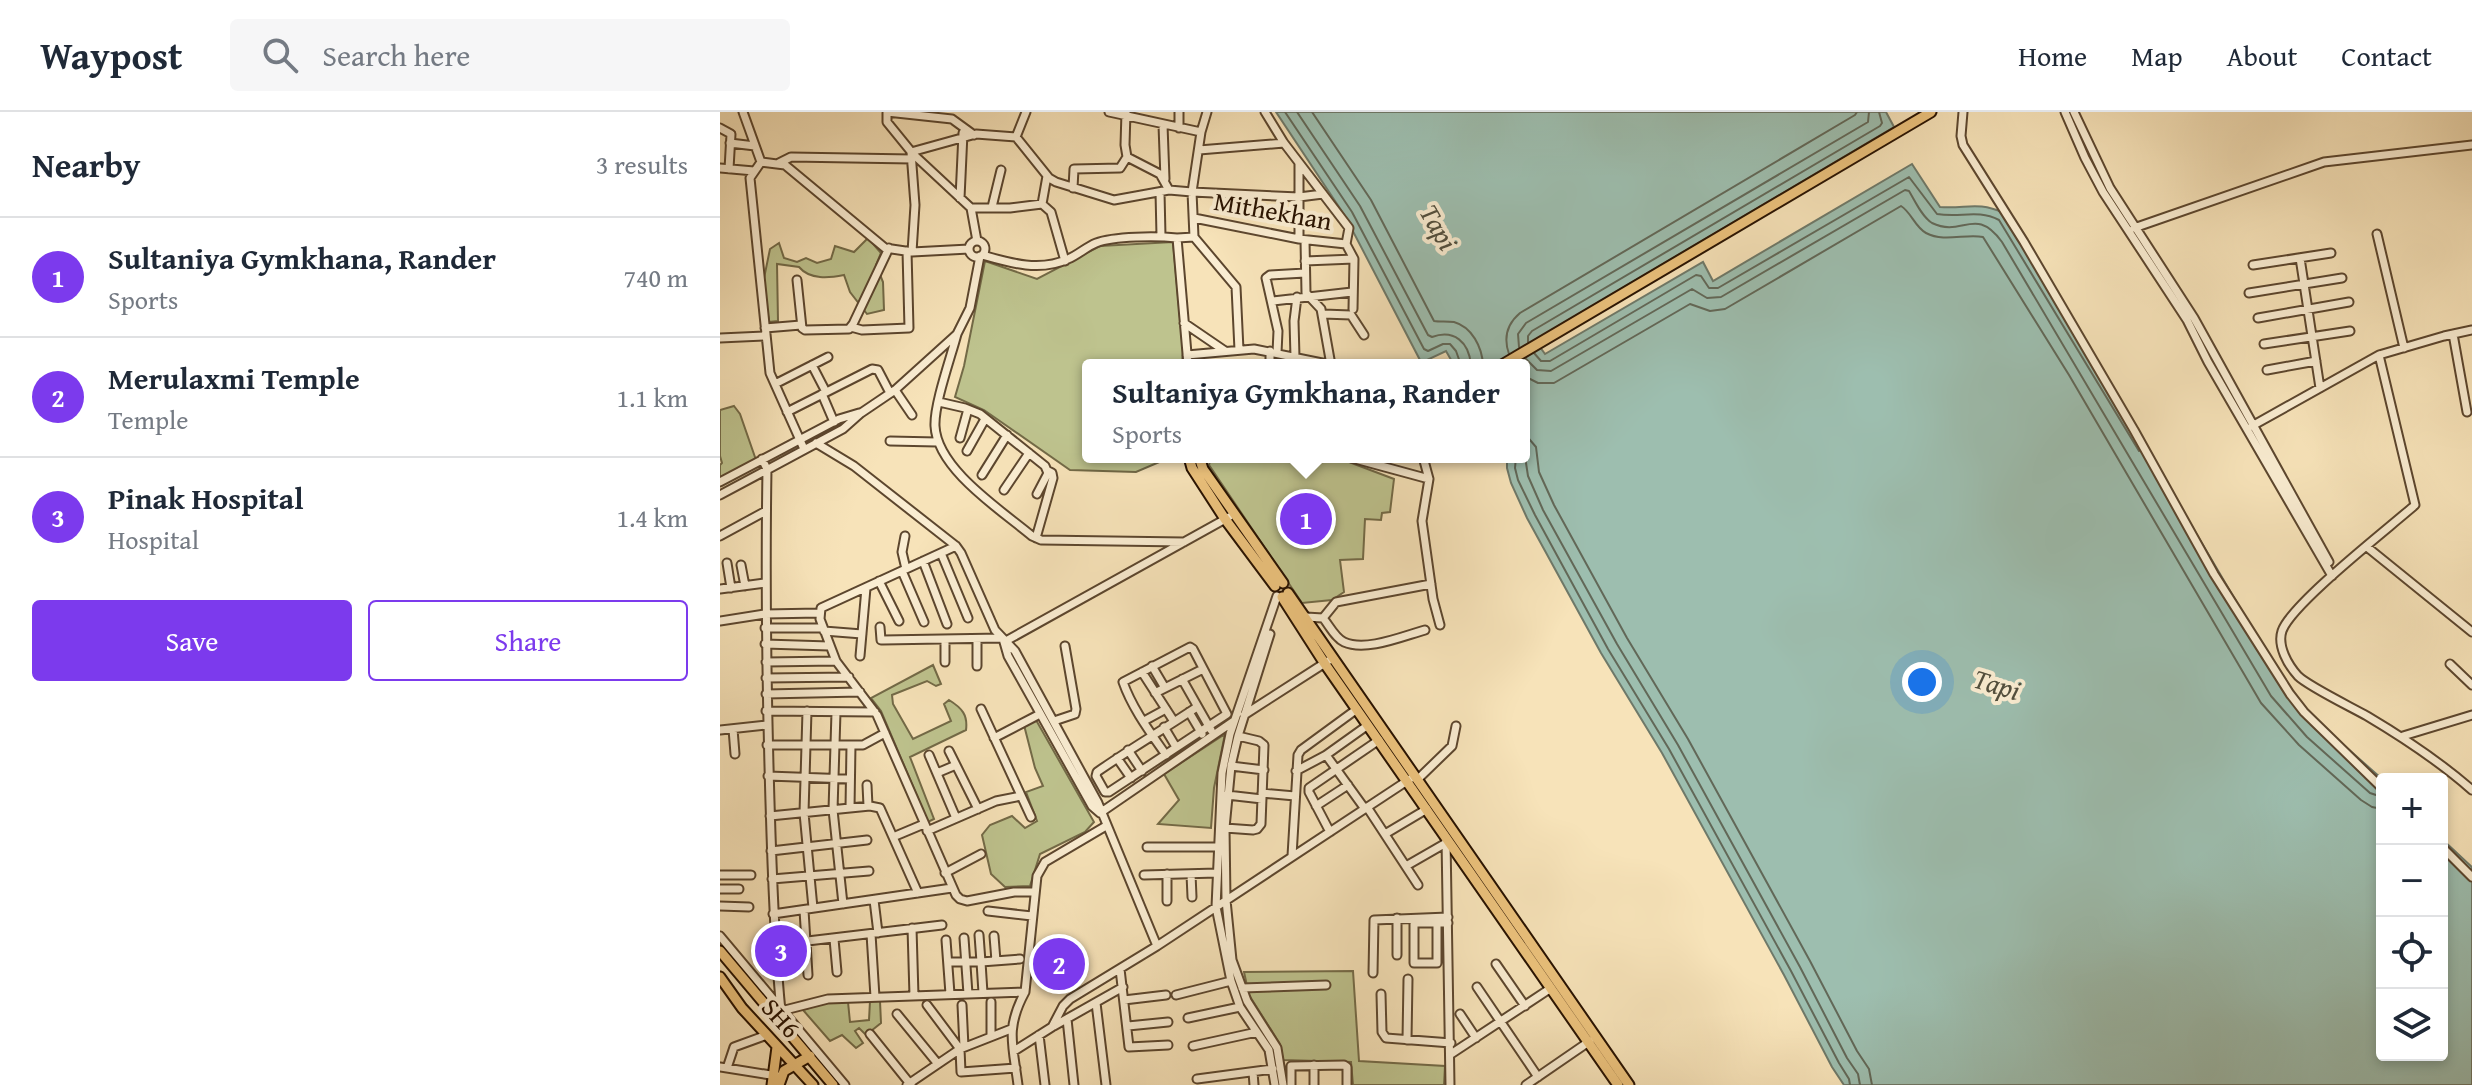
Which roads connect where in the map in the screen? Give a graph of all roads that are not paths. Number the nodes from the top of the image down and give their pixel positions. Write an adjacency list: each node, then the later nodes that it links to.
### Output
1 (743, 112): 24 (street)
2 (887, 112): 14 (street); 26 (street)
3 (1026, 112): 19 (street)
4 (1109, 112): 11 (street)
5 (1179, 112): 16 (street)
6 (1207, 112): 17 (street)
7 (1265, 112): 22 (street)
8 (1963, 112): 263 (street)
9 (2065, 112): 47 (street)
10 (2074, 112): 47 (street)
11 (1126, 115): 13 (street); 27 (street)
12 (1927, 115): 103 (main road)
13 (1163, 125): 16 (street); 36 (street)
14 (964, 127): 18 (street); 20 (street)
15 (720, 128): 21 (street)
16 (1179, 128): 17 (street)
17 (1201, 132): 25 (street)
18 (974, 135): 19 (street); 20 (street)
19 (1016, 137): 35 (street)
20 (962, 138): 26 (street); 42 (street)
21 (730, 143): 24 (street); 32 (street)
22 (1284, 143): 25 (street); 29 (street)
23 (2472, 145): 47 (street)
24 (755, 146): 28 (street)
25 (1199, 150): 39 (street)
26 (912, 156): 30 (street); 42 (street); 57 (street)
27 (1127, 157): 36 (street); 37 (street)
28 (761, 162): 30 (street); 34 (street)
29 (1299, 162): 40 (street); 41 (street)
30 (779, 163): 55 (street)
31 (720, 168): 32 (street)
32 (729, 169): 34 (street)
33 (1001, 170): 44 (street)
34 (754, 171): 84 (street)
35 (1047, 176): 37 (street); 43 (street)
36 (1167, 186): 38 (street); 39 (street)
37 (1073, 188): 38 (street)
38 (1160, 192): 49 (street)
39 (1192, 192): 41 (street); 46 (street)
40 (1323, 194): 41 (street); 54 (street)
41 (1299, 197): 52 (street)
42 (960, 198): 45 (street)
43 (1042, 204): 44 (street); 62 (street)
44 (992, 207): 45 (street)
45 (971, 208): 53 (street)
46 (1194, 218): 50 (street); 52 (street, Mithekhan)
47 (2132, 229): 119 (street)
48 (2377, 234): 91 (street)
49 (1161, 236): 51 (street); 62 (street)
50 (1194, 237): 51 (street); 92 (street)
51 (1177, 238): 79 (street)
52 (1302, 240): 54 (street, Mithekhan); 63 (street)
53 (977, 241): 56 (street); 59 (street)
54 (1346, 244): 61 (street)
55 (889, 248): 57 (street); 81 (street)
56 (969, 249): 57 (street); 59 (street)
57 (910, 252): 81 (street)
58 (2331, 253): 60 (street)
59 (981, 255): 62 (street); 85 (street)
60 (2300, 258): 64 (street); 68 (street)
61 (1354, 259): 63 (street); 69 (street)
62 (1065, 261)
63 (1305, 261): 65 (street)
64 (2253, 265)
65 (1305, 273): 72 (street); 73 (street)
66 (2342, 278): 68 (street)
67 (797, 280): 80 (street)
68 (2304, 284): 70 (street); 75 (street)
69 (1352, 292): 72 (street); 76 (street)
70 (2249, 293)
71 (1297, 297): 72 (street); 73 (street); 98 (street)
72 (1310, 298): 77 (street)
73 (1273, 301): 94 (street)
74 (2349, 302): 75 (street)
75 (2308, 308): 78 (street); 88 (street)
76 (1353, 309)
77 (1323, 314): 87 (street); 102 (street)
78 (2258, 318)
79 (1184, 323): 93 (street); 95 (street)
80 (801, 325): 81 (street); 84 (street)
81 (851, 327)
82 (2472, 330): 86 (street)
83 (2350, 331): 88 (street)
84 (766, 332): 89 (street); 107 (street)
85 (957, 334): 109 (street); 111 (street)
86 (2453, 334): 91 (street); 114 (street)
87 (1364, 335)
88 (2312, 337): 90 (street); 104 (street)
89 (720, 338)
90 (2264, 344)
91 (2404, 348): 96 (street)
92 (1239, 350): 93 (street); 94 (street)
93 (1225, 351): 95 (street)
94 (1274, 352): 98 (street); 100 (street)
95 (1187, 355): 99 (street)
96 (2379, 355): 108 (street); 149 (street)
97 (828, 357): 105 (street)
98 (1295, 357): 101 (street)
99 (1187, 359)
100 (1272, 359)
101 (1300, 359)
102 (1331, 359)
103 (1512, 359)
104 (2316, 361): 106 (street); 108 (street)
105 (812, 365): 107 (street); 110 (street)
106 (2267, 370)
107 (775, 384): 113 (street)
108 (2320, 388): 119 (street)
109 (893, 391): 110 (street); 115 (street); 116 (street)
110 (824, 393): 113 (street); 118 (street)
111 (939, 402): 112 (street); 124 (street)
112 (968, 409): 117 (street); 121 (street)
113 (787, 412): 122 (street)
114 (2467, 412)
115 (861, 413): 118 (street); 125 (street)
116 (912, 415)
117 (985, 419): 120 (street); 127 (street)
118 (834, 422): 122 (street)
119 (2250, 427): 155 (street)
120 (1007, 435): 128 (street); 136 (street)
121 (960, 438)
122 (799, 439): 126 (street); 129 (street)
123 (890, 441): 124 (street)
124 (937, 442): 146 (street)
125 (816, 443): 126 (street); 148 (street)
126 (804, 449): 134 (street)
127 (967, 451)
128 (1029, 453): 135 (street); 139 (street)
129 (762, 459): 134 (street); 138 (street)
130 (1191, 463): 143 (main road)
131 (1201, 463): 143 (main road)
132 (1370, 463): 137 (street)
133 (1425, 463): 137 (street)
134 (767, 469): 141 (street); 142 (street)
135 (1048, 471): 140 (street); 146 (street)
136 (982, 475)
137 (1429, 479): 158 (street)
138 (720, 482)
139 (1004, 490)
140 (1037, 494)
141 (720, 495)
142 (766, 511): 144 (street); 157 (street)
143 (1230, 516): 147 (street); 163 (main road)
144 (720, 536)
145 (905, 536): 154 (street)
146 (1036, 538): 147 (street)
147 (1184, 542): 183 (street)
148 (956, 546): 150 (street); 183 (street)
149 (2367, 547): 155 (street); 178 (street)
150 (941, 553): 151 (street); 167 (street)
151 (923, 561): 154 (street); 172 (street)
152 (727, 563): 160 (street)
153 (741, 565): 159 (street)
154 (904, 570): 156 (street); 171 (street)
155 (2333, 575): 234 (street)
156 (879, 581): 161 (street); 170 (street)
157 (765, 583): 159 (street); 165 (street)
158 (1431, 584): 168 (street); 173 (street)
159 (745, 586): 160 (street)
160 (731, 588): 162 (street)
161 (866, 588): 164 (street); 179 (street)
162 (720, 589)
163 (1281, 592): 166 (main road); 189 (main road); 216 (street); 219 (street)
164 (819, 613): 165 (street); 176 (street)
165 (765, 614): 169 (street); 175 (street)
166 (1306, 617): 168 (street); 189 (main road)
167 (968, 618)
168 (1323, 618): 177 (street)
169 (720, 621)
170 (899, 621)
171 (924, 622)
172 (947, 624)
173 (1440, 625)
174 (880, 627): 182 (street)
175 (765, 628): 176 (street); 184 (street)
176 (824, 630): 179 (street); 185 (street)
177 (1425, 630)
178 (2472, 632)
179 (862, 634): 188 (street)
180 (945, 639): 181 (street); 182 (street); 192 (street)
181 (977, 639): 183 (street); 194 (street)
182 (891, 640): 187 (street)
183 (1002, 640): 215 (street); 220 (street)
184 (765, 644): 185 (street); 191 (street)
185 (829, 646): 190 (street)
186 (1065, 646): 220 (street)
187 (892, 651)
188 (860, 656)
189 (1330, 660): 209 (main road); 216 (street); 260 (main road)
190 (836, 661): 191 (street); 198 (street)
191 (766, 662): 199 (street)
192 (945, 662)
193 (2450, 664): 201 (street)
194 (977, 666)
195 (1152, 666): 196 (street); 197 (street); 202 (street)
196 (1203, 669): 200 (street); 226 (street)
197 (1142, 672): 204 (street); 221 (street)
198 (849, 677): 199 (street); 203 (street)
199 (766, 678): 205 (street)
200 (1182, 679): 202 (street); 206 (street)
201 (2472, 685)
202 (1165, 688): 204 (street)
203 (860, 692): 205 (street); 213 (street)
204 (1155, 693): 208 (street)
205 (766, 694): 210 (street)
206 (1197, 707): 214 (street); 226 (street)
207 (981, 709): 235 (street)
208 (1166, 709): 218 (street); 221 (street)
209 (1357, 709): 223 (main road); 255 (street)
210 (766, 711): 211 (street); 222 (street)
211 (807, 711): 212 (street); 240 (street)
212 (836, 712): 213 (street); 241 (street)
213 (875, 712): 229 (street)
214 (1189, 712): 218 (street); 230 (street)
215 (1040, 714): 235 (street); 279 (street)
216 (1246, 714): 219 (street); 233 (street)
217 (2472, 715): 234 (street)
218 (1173, 720): 225 (street)
219 (1236, 720): 232 (street); 294 (street)
220 (1054, 721): 279 (street)
221 (1144, 721): 231 (street)
222 (767, 725): 227 (street); 238 (street)
223 (1368, 725): 236 (main road); 248 (street)
224 (1456, 726): 260 (street)
225 (1164, 727): 231 (street); 242 (street)
226 (1209, 727): 230 (street); 232 (street)
227 (733, 729): 228 (street); 245 (street)
228 (720, 730)
229 (885, 733): 239 (street); 284 (street)
230 (1201, 733): 237 (street); 242 (street)
231 (1152, 735): 243 (street); 247 (street)
232 (1214, 735): 237 (street)
233 (1238, 736): 251 (street); 253 (street)
234 (2403, 736): 266 (street)
235 (994, 738): 268 (street)
236 (1379, 740): 252 (street); 260 (main road)
237 (1206, 741): 279 (street)
238 (767, 745): 240 (street); 257 (street)
239 (851, 745): 241 (street); 262 (street)
240 (806, 746): 241 (street); 258 (street)
241 (835, 746): 261 (street)
242 (1176, 747): 247 (street)
243 (1128, 750): 249 (street); 254 (street)
244 (949, 751): 250 (street)
245 (735, 754)
246 (929, 755): 256 (street)
247 (1166, 755): 254 (street)
248 (1326, 755): 252 (street); 255 (street)
249 (1117, 758): 259 (street); 259 (street)
250 (956, 765): 256 (street); 275 (street)
251 (1231, 766): 253 (street); 267 (street)
252 (1337, 769): 265 (street); 272 (street)
253 (1264, 770): 269 (street)
254 (1142, 771): 259 (street)
255 (1296, 771): 270 (street)
256 (937, 773): 282 (street)
257 (768, 776): 258 (street); 280 (street)
258 (805, 778): 261 (street); 278 (street)
259 (1131, 778)
260 (1413, 778): 274 (street); 276 (main road); 288 (main road)
261 (834, 779): 262 (street); 277 (street)
262 (850, 779): 273 (street)
263 (2376, 782)
264 (867, 785): 271 (street)
265 (1348, 785): 272 (street); 274 (street)
266 (2472, 790)
267 (1227, 795): 269 (street); 285 (street)
268 (1021, 796): 275 (street); 281 (street)
269 (1262, 796): 270 (street); 285 (street)
270 (1295, 796): 298 (street)
271 (868, 806): 273 (street); 289 (street)
272 (1316, 806): 286 (street)
273 (850, 808): 277 (street)
274 (1366, 808): 286 (street); 287 (street)
275 (978, 809): 282 (street)
276 (1427, 809): 287 (street); 288 (main road)
277 (833, 810): 278 (street); 291 (street)
278 (804, 813): 280 (street); 292 (street)
279 (1100, 813): 283 (street)
280 (770, 816): 295 (street)
281 (1031, 817)
282 (956, 818): 284 (street)
283 (1106, 826): 316 (street); 344 (street)
284 (926, 828): 289 (street); 302 (street)
285 (1225, 828): 320 (street)
286 (1330, 832): 298 (street)
287 (1385, 834): 299 (street)
288 (1448, 835): 299 (street); 331 (street); 366 (main road); 400 (main road)
289 (893, 837): 317 (street)
290 (867, 840): 291 (street)
291 (837, 844): 292 (street); 301 (street)
292 (808, 847): 295 (street); 309 (street)
293 (1147, 847): 294 (street)
294 (1218, 847): 303 (street)
295 (771, 851): 311 (street)
296 (2448, 853): 310 (street)
297 (981, 854): 302 (street)
298 (1292, 856): 320 (street)
299 (1406, 866): 312 (street)
300 (869, 871): 301 (street)
301 (840, 873): 309 (street); 322 (street)
302 (945, 873): 313 (street)
303 (1217, 873): 305 (street); 325 (street)
304 (1167, 874): 305 (street); 308 (street); 321 (street)
305 (1191, 874): 318 (street)
306 (720, 875): 307 (street)
307 (751, 875)
308 (1144, 875)
309 (810, 876): 311 (street); 326 (street)
310 (2472, 877)
311 (772, 879): 328 (street)
312 (1418, 885)
313 (952, 888): 316 (street); 317 (street)
314 (720, 889): 315 (street)
315 (739, 889)
316 (1035, 892): 329 (street)
317 (918, 893): 319 (street)
318 (1192, 897)
319 (874, 900): 322 (street); 335 (street)
320 (1226, 900): 325 (street); 365 (street)
321 (1167, 901)
322 (843, 904): 326 (street)
323 (720, 906): 324 (street)
324 (749, 907)
325 (1216, 907): 344 (street); 361 (street)
326 (809, 909): 328 (street); 342 (street)
327 (988, 911): 329 (street)
328 (773, 914): 343 (street)
329 (1032, 916): 367 (street)
330 (1397, 918): 331 (street); 346 (street); 357 (street)
331 (1448, 920): 332 (street); 402 (street)
332 (1437, 923): 332 (street)
333 (942, 925): 334 (street)
334 (912, 928): 335 (street); 374 (street)
335 (874, 933): 340 (street); 375 (street)
336 (979, 935): 352 (street)
337 (720, 936): 384 (street)
338 (994, 936): 349 (street)
339 (964, 938): 351 (street)
340 (834, 939): 342 (street); 356 (street)
341 (946, 940): 350 (street)
342 (805, 943): 343 (street); 358 (street)
343 (774, 945): 384 (street)
344 (1157, 946): 355 (street)
345 (720, 951): 377 (main road)
346 (1397, 955)
347 (720, 959): 377 (main road)
348 (1020, 959): 349 (street)
349 (996, 961): 352 (street)
350 (948, 962): 351 (street); 369 (street)
351 (966, 962): 352 (street); 370 (street)
352 (981, 962): 368 (street)
353 (1496, 964): 382 (street)
354 (720, 969): 377 (main road)
355 (1120, 969): 363 (street); 392 (street)
356 (837, 972)
357 (1373, 973)
358 (808, 975)
359 (720, 977): 377 (main road, SH6)
360 (1408, 979): 401 (street)
361 (1231, 981): 373 (street); 383 (street)
362 (1326, 985): 365 (street)
363 (1123, 987): 376 (street); 379 (street)
364 (1477, 987): 390 (street)
365 (1242, 988): 432 (street)
366 (1551, 988): 382 (street); 400 (main road)
367 (1025, 992): 368 (street); 393 (street)
368 (983, 993): 370 (street)
369 (950, 994): 370 (street); 374 (street)
370 (968, 994)
371 (1381, 994): 401 (street)
372 (1166, 995): 376 (street)
373 (1176, 995)
374 (914, 996): 375 (street)
375 (875, 997): 384 (street)
376 (1124, 1000): 391 (street)
377 (749, 1001): 384 (main road); 396 (main road, SH6)
378 (991, 1002): 398 (street)
379 (1096, 1003): 388 (street); 428 (street)
380 (927, 1005): 406 (street)
381 (962, 1005): 406 (street)
382 (1525, 1006): 390 (street)
383 (1240, 1007): 387 (street); 394 (street)
384 (778, 1013): 408 (main road)
385 (897, 1014): 410 (street)
386 (1460, 1014): 399 (street)
387 (1188, 1018)
388 (1067, 1019): 392 (street); 427 (street)
389 (1168, 1022): 391 (street)
390 (1501, 1022): 399 (street); 418 (street)
391 (1128, 1026): 403 (street)
392 (1052, 1027): 397 (street)
393 (1011, 1029): 398 (street); 407 (street)
394 (1257, 1032): 404 (street); 415 (street)
395 (870, 1034): 421 (street)
396 (767, 1035): 405 (main road, SH6); 413 (street)
397 (1039, 1035): 407 (street); 426 (street)
398 (991, 1036): 406 (street)
399 (1476, 1038): 409 (street)
400 (1592, 1039): 418 (street); 438 (main road); 439 (main road)
401 (1407, 1040): 402 (street)
402 (1451, 1043): 409 (street)
403 (1168, 1045)
404 (1193, 1046)
405 (777, 1047): 411 (main road, SH6); 420 (main road)
406 (962, 1048): 410 (street); 414 (street)
407 (1014, 1051): 414 (street)
408 (814, 1054): 411 (main road); 423 (main road); 424 (street)
409 (1451, 1054): 436 (street)
410 (938, 1064): 421 (street)
411 (793, 1065): 420 (main road); 422 (main road, SH6)
412 (1314, 1065): 433 (street); 434 (street); 435 (street)
413 (724, 1068): 420 (street)
414 (1016, 1068): 425 (street)
415 (1273, 1069): 416 (street); 431 (street)
416 (1253, 1072): 417 (street); 430 (street)
417 (1228, 1075): 419 (street); 429 (street)
418 (1538, 1077): 437 (street)
419 (1197, 1079)
420 (776, 1080)
421 (909, 1084)
422 (813, 1085)
423 (833, 1085)
424 (845, 1085)
425 (1018, 1085)
426 (1045, 1085)
427 (1074, 1085)
428 (1106, 1085)
429 (1229, 1085)
430 (1254, 1085)
431 (1275, 1085)
432 (1283, 1085)
433 (1291, 1085)
434 (1314, 1085)
435 (1347, 1085)
436 (1450, 1085)
437 (1526, 1085)
438 (1618, 1085)
439 (1629, 1085)

